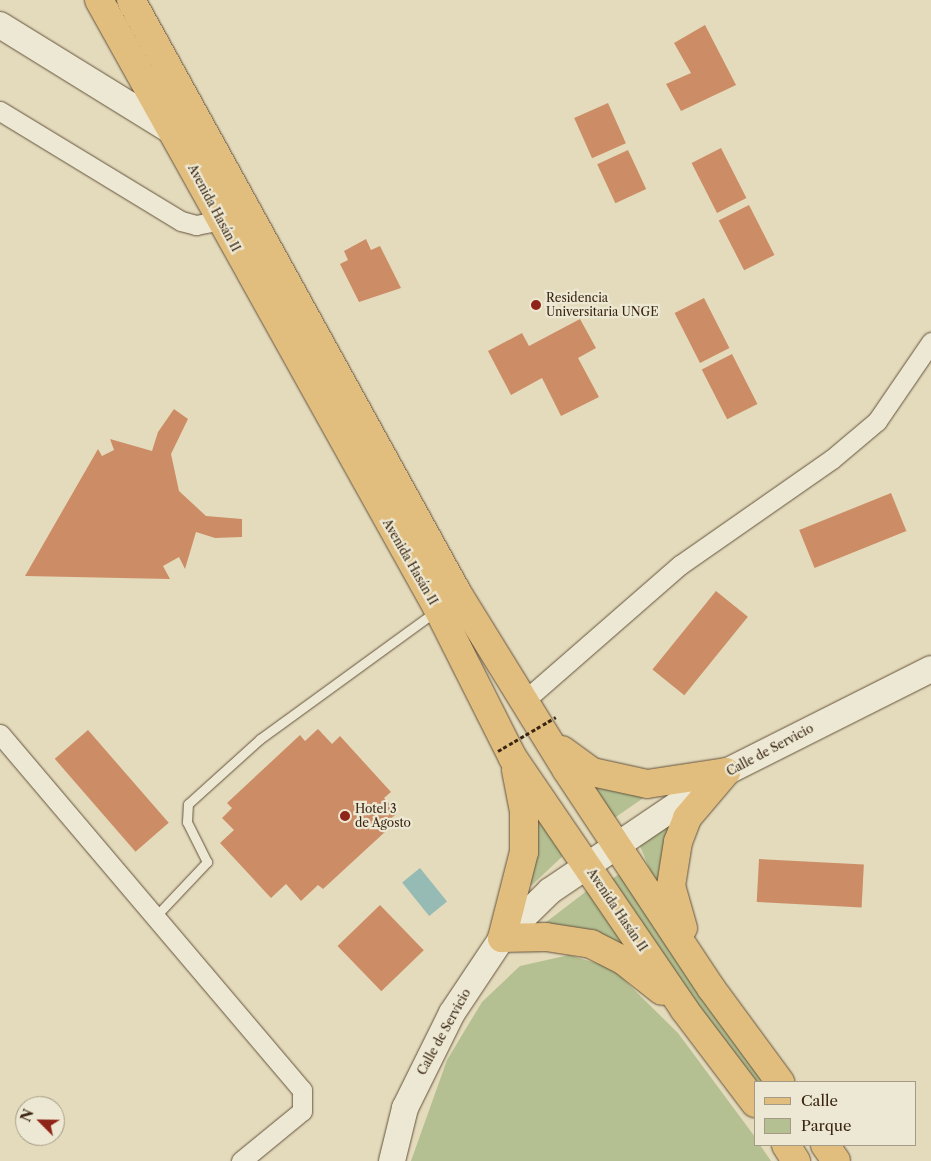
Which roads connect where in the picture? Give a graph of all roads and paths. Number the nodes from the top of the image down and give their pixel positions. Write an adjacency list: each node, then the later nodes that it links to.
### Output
1 (99, 0): 5 (main road, Avenida Hasán II)
2 (131, 0): 6 (main road, Avenida Hasán II)
3 (0, 25): 5 (street)
4 (0, 111): 7 (street)
5 (173, 132): 7 (main road, Avenida Hasán II)
6 (247, 212): 7 (street); 9 (main road, Avenida Hasán II)
7 (220, 222): 9 (main road, Avenida Hasán II)
8 (931, 342): 12 (street)
9 (324, 378): 10 (main road, Avenida Hasán II)
10 (448, 602): 12 (main road, Avenida Hasán II); 14 (main road, Avenida Hasán II); 18 (lane)
11 (931, 669): 15 (street, Calle de Servicio)
12 (539, 713): 14 (path, bridge); 15 (main road); 16 (main road, Avenida Hasán II)
13 (0, 734): 18 (street)
14 (506, 755): 17 (main road, Avenida Hasán II); 19 (main road)
15 (726, 772): 16 (street, Calle de Servicio); 20 (main road)
16 (617, 844): 17 (street, Calle de Servicio); 20 (main road, Avenida Hasán II)
17 (586, 864): 19 (street, Calle de Servicio); 21 (main road, Avenida Hasán II)
18 (154, 917): 26 (street)
19 (502, 938): 21 (main road); 27 (street, Calle de Servicio)
20 (711, 988): 22 (main road, Avenida Hasán II)
21 (684, 1010): 23 (main road, Avenida Hasán II)
22 (779, 1081)
23 (754, 1102)
24 (787, 1146): 28 (main road)
25 (826, 1146): 29 (main road)
26 (241, 1161)
27 (392, 1161)
28 (796, 1161)
29 (836, 1161)

